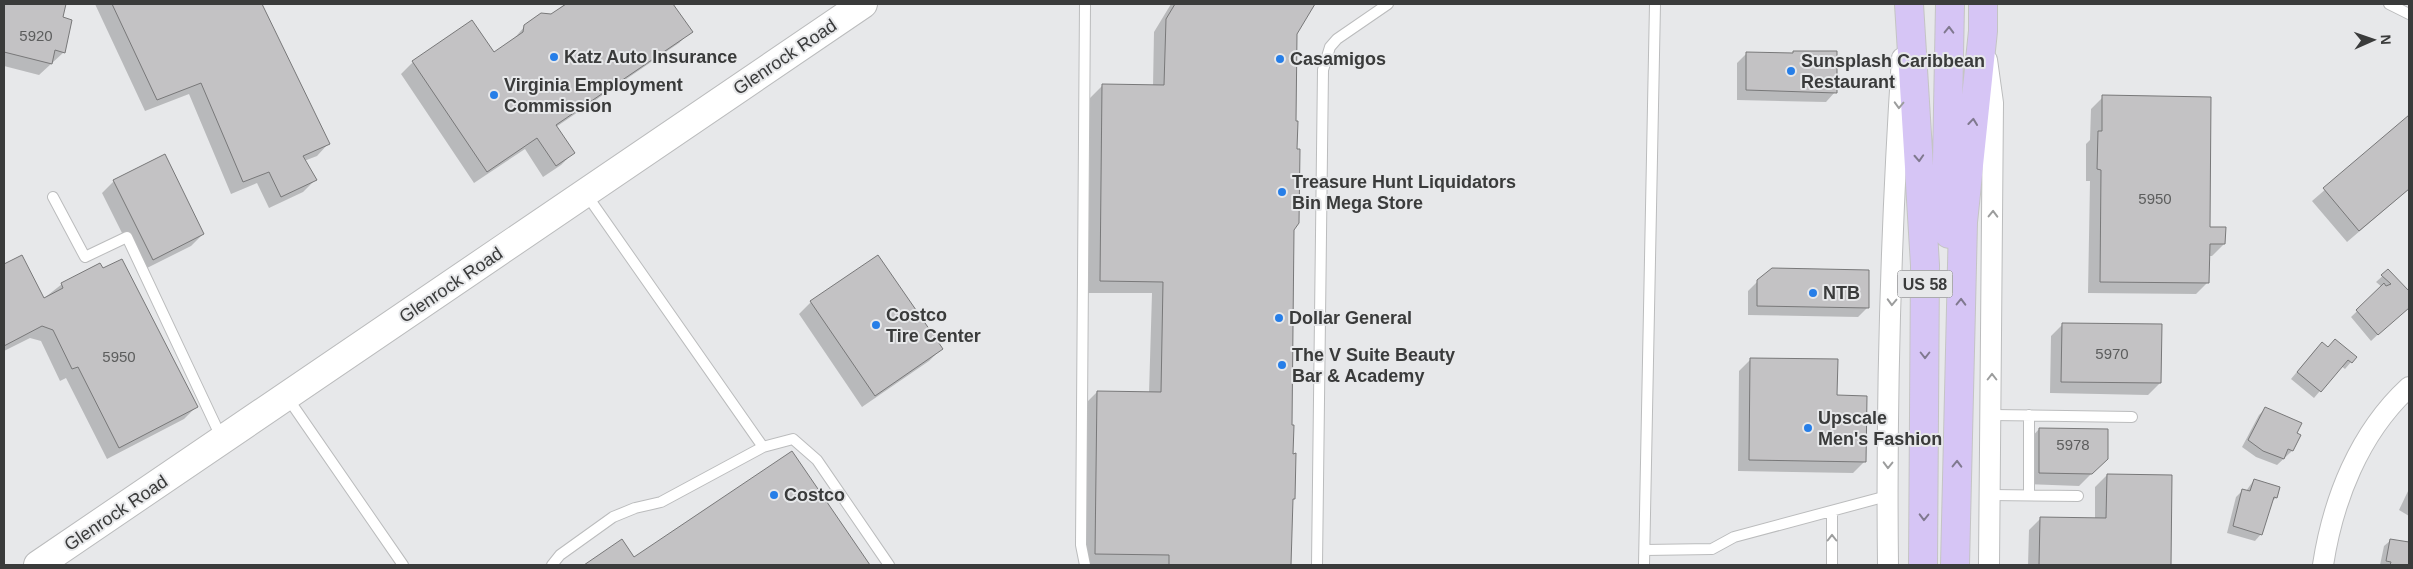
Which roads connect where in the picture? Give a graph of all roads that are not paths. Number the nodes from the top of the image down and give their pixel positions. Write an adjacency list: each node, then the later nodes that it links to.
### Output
1 (863, 4): 12 (street, Glenrock Road)
2 (1085, 4): 32 (lane)
3 (1388, 4): 33 (lane)
4 (1655, 4): 27 (lane)
5 (1905, 4): 24 (street, one-way to 24)
6 (1910, 4): 37 (main road, US 58, one-way to 37)
7 (1950, 4): 14 (main road, one-way to 7)
8 (1983, 4): 11 (main road, US 58)
9 (2389, 4): 10 (lane)
10 (2409, 14)
11 (1983, 31): 14 (main road, US 58, one-way to 11); 17 (street, one-way to 11)
12 (585, 193): 16 (street, Glenrock Road); 21 (lane)
13 (53, 197): 20 (lane)
14 (1962, 268): 38 (main road, US 58, one-way to 14)
15 (2409, 388): 40 (street)
16 (287, 396): 20 (street, Glenrock Road); 29 (lane)
17 (1992, 415): 18 (lane); 22 (street)
18 (2029, 415): 19 (lane); 23 (lane)
19 (2132, 417)
20 (222, 440): 28 (street, Glenrock Road)
21 (763, 447): 30 (lane); 31 (lane)
22 (1991, 495): 23 (lane); 39 (street)
23 (2028, 495): 25 (lane)
24 (1887, 496): 26 (lane); 36 (street)
25 (2078, 496)
26 (1832, 511): 27 (lane); 35 (lane, one-way to 26)
27 (1645, 550): 34 (lane)
28 (38, 565)
29 (402, 565)
30 (552, 565)
31 (888, 565)
32 (1085, 565)
33 (1317, 565)
34 (1644, 565)
35 (1832, 565)
36 (1888, 565)
37 (1923, 565)
38 (1955, 565)
39 (1989, 565)
40 (2323, 565)

